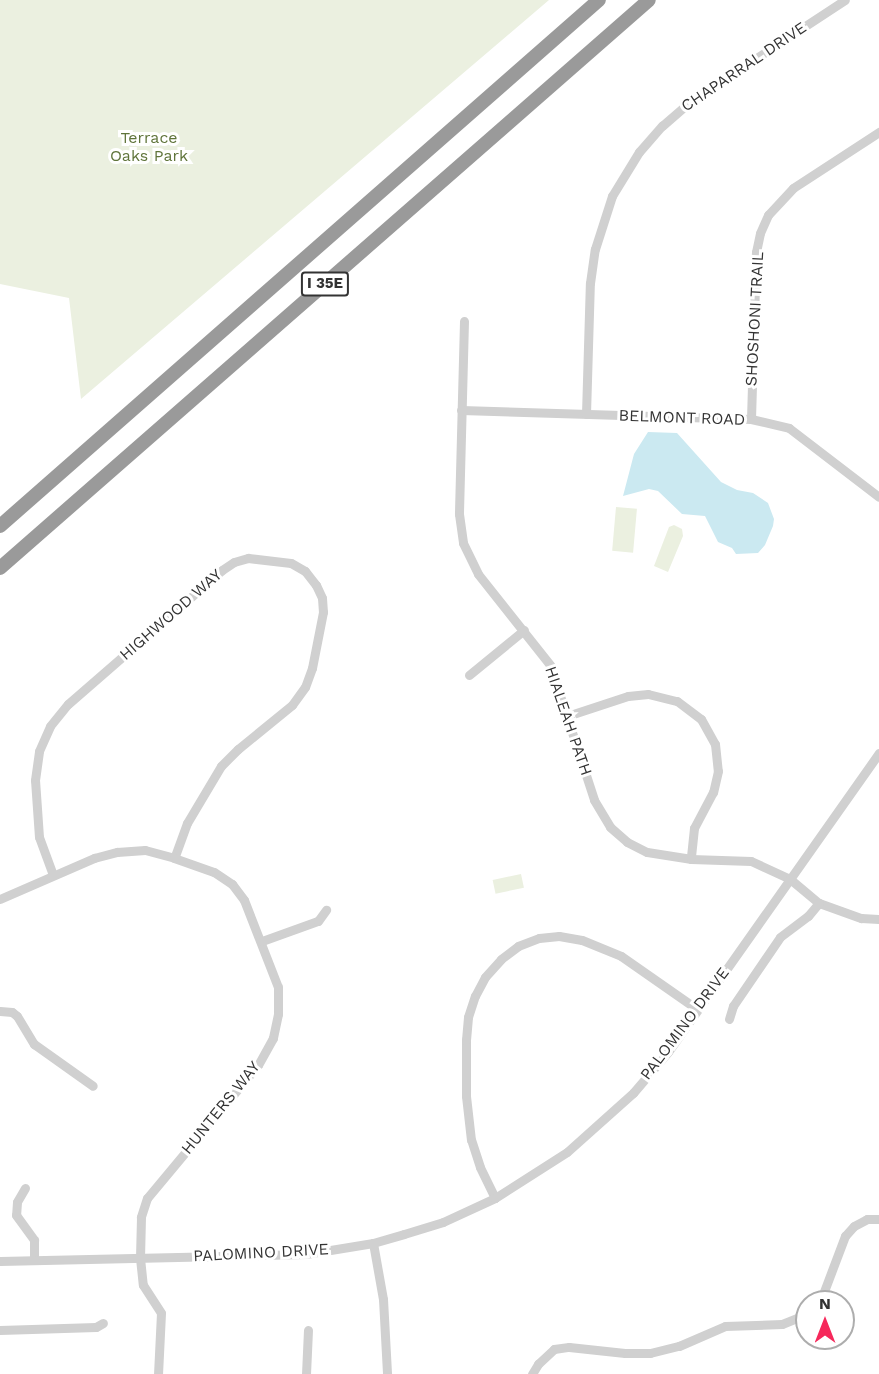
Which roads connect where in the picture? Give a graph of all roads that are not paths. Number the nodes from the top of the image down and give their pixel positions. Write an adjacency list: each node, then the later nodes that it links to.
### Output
1 (599, 0): 10 (highway, I 35E)
2 (649, 0): 11 (highway, I 35E)
3 (845, 0): 7 (street, CHAPARRAL DRIVE)
4 (879, 132): 8 (street, SHOSHONI TRAIL)
5 (464, 321): 6 (street, HIALEAH PATH)
6 (461, 410): 7 (street, BELMONT ROAD); 12 (street, HIALEAH PATH)
7 (586, 414): 8 (street, BELMONT ROAD)
8 (751, 419): 9 (street, BELMONT ROAD)
9 (879, 497)
10 (0, 526)
11 (0, 568)
12 (524, 630): 13 (street); 14 (street, HIALEAH PATH)
13 (469, 675)
14 (567, 716): 17 (street, HIALEAH PATH); 17 (street)
15 (879, 753): 19 (street, PALOMINO DRIVE)
16 (174, 858): 18 (street, HUNTERS WAY); 18 (street, HIGHWOOD WAY); 24 (street, HUNTERS WAY)
17 (691, 859): 19 (street, HIALEAH PATH)
18 (52, 875): 20 (street, HUNTERS WAY)
19 (790, 879): 21 (street, HIALEAH PATH); 25 (street, PALOMINO DRIVE)
20 (0, 899)
21 (819, 903): 23 (street, HIALEAH PATH); 27 (street)
22 (326, 910): 24 (street)
23 (879, 919)
24 (262, 941): 33 (street, HUNTERS WAY)
25 (697, 1009): 30 (street, PALOMINO DRIVE); 30 (street)
26 (0, 1011): 28 (street)
27 (729, 1019)
28 (93, 1086)
29 (25, 1188): 34 (street)
30 (495, 1198): 32 (street, PALOMINO DRIVE)
31 (879, 1219): 36 (street)
32 (373, 1243): 33 (street, PALOMINO DRIVE); 43 (street)
33 (140, 1258): 34 (street, PALOMINO DRIVE); 41 (street, HUNTERS WAY)
34 (34, 1260): 35 (street, PALOMINO DRIVE)
35 (0, 1261)
36 (825, 1290)
37 (795, 1319): 44 (street)
38 (103, 1323): 39 (street)
39 (0, 1330)
40 (308, 1330): 42 (street)
41 (158, 1374)
42 (306, 1374)
43 (387, 1374)
44 (532, 1374)

